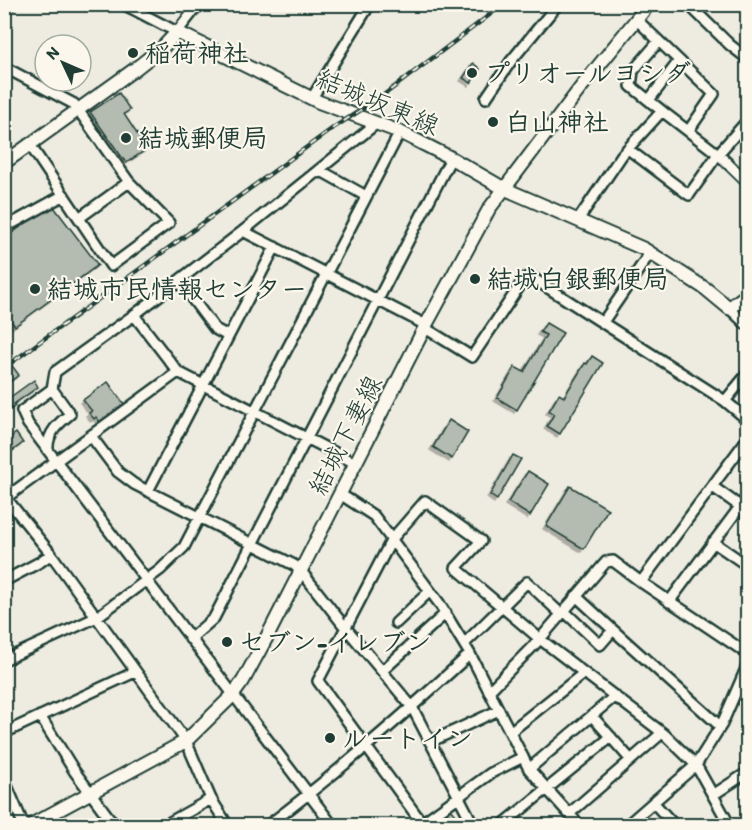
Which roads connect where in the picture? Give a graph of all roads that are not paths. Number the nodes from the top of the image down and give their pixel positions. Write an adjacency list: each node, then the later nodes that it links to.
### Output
1 (123, 4): 8 (street)
2 (199, 4): 8 (street)
3 (370, 4): 13 (street)
4 (558, 4): 14 (street)
5 (649, 4): 7 (main road, 結城下妻線)
6 (688, 4): 10 (street)
7 (637, 20): 9 (street); 30 (main road, 結城下妻線)
8 (177, 32): 13 (main road, 結城坂東線); 16 (main road)
9 (658, 41): 11 (street); 15 (street)
10 (747, 59)
11 (679, 61): 15 (street); 20 (street)
12 (4, 68): 16 (street)
13 (312, 98): 19 (main road, 結城坂東線)
14 (486, 98)
15 (649, 100): 17 (street)
16 (80, 110): 22 (main road); 28 (street)
17 (662, 111): 20 (street); 23 (street)
18 (747, 120): 24 (street)
19 (376, 123): 21 (main road, 結城坂東線); 27 (street)
20 (688, 130): 24 (street)
21 (400, 132): 25 (main road, 結城坂東線); 32 (street)
22 (30, 146): 26 (main road); 31 (street)
23 (628, 149): 24 (street); 34 (street)
24 (718, 154): 29 (street)
25 (451, 158): 30 (main road, 結城坂東線); 42 (street)
26 (4, 163)
27 (315, 173): 32 (street); 36 (street)
28 (129, 182): 33 (street); 33 (street)
29 (747, 183)
30 (503, 188): 34 (main road, 結城坂東線); 47 (main road, 結城下妻線)
31 (64, 195): 33 (street); 35 (street)
32 (366, 196): 39 (street)
33 (79, 218)
34 (578, 220): 38 (main road, 結城坂東線)
35 (4, 228)
36 (243, 231): 37 (street); 40 (street)
37 (275, 247): 39 (street); 48 (street)
38 (650, 253): 43 (main road, 結城坂東線); 45 (street)
39 (326, 273): 42 (street); 54 (street)
40 (179, 281): 44 (street); 48 (street)
41 (747, 294): 43 (main road)
42 (377, 299): 47 (street); 57 (street)
43 (729, 308): 46 (street)
44 (134, 315): 49 (street); 52 (street)
45 (603, 322): 47 (street); 53 (street)
46 (747, 326)
47 (426, 327): 61 (main road, 結城下妻線)
48 (228, 336): 51 (street)
49 (178, 372): 51 (street); 56 (street)
50 (747, 373): 53 (street)
51 (202, 384): 54 (street); 63 (street)
52 (52, 389): 59 (street); 59 (street)
53 (725, 400): 55 (street)
54 (254, 411): 57 (street); 68 (street)
55 (747, 420)
56 (91, 436): 60 (street); 63 (street)
57 (306, 438): 61 (street); 71 (street)
58 (747, 438): 62 (street)
59 (48, 448): 60 (street)
60 (57, 461): 66 (street); 75 (street)
61 (355, 463): 64 (main road, 結城下妻線)
62 (713, 487): 67 (street); 77 (street)
63 (148, 491): 68 (street)
64 (340, 494): 69 (street); 74 (main road, 結城下妻線)
65 (747, 496): 67 (street)
66 (5, 499): 72 (street)
67 (743, 509): 70 (street)
68 (200, 518): 71 (street); 75 (street)
69 (392, 539): 78 (street); 81 (street); 86 (street)
70 (713, 542): 73 (street); 80 (street)
71 (252, 543): 74 (street); 88 (street)
72 (51, 554): 76 (street); 84 (street)
73 (747, 566)
74 (301, 571): 86 (street); 100 (main road, 結城下妻線)
75 (146, 579): 84 (street); 88 (street)
76 (4, 581)
77 (641, 582): 79 (street); 80 (street)
78 (430, 591): 82 (street); 85 (street)
79 (576, 596): 83 (street); 87 (street)
80 (669, 602): 92 (street)
81 (502, 608): 83 (street); 89 (street); 90 (street)
82 (446, 613): 90 (street); 95 (street)
83 (562, 613): 87 (street); 89 (street)
84 (97, 617): 93 (street); 96 (street)
85 (396, 623)
86 (345, 627): 95 (street); 113 (street)
87 (613, 630): 106 (street)
88 (190, 639): 100 (street)
89 (540, 639): 97 (street); 99 (street)
90 (464, 644): 91 (street)
91 (470, 654): 99 (street); 102 (street)
92 (747, 654)
93 (4, 660)
94 (747, 664): 98 (street)
95 (382, 671): 102 (street)
96 (135, 672): 104 (street); 111 (street)
97 (584, 673): 101 (street); 107 (street)
98 (744, 679): 106 (street)
99 (489, 691): 103 (street)
100 (232, 696): 111 (main road, 結城下妻線); 122 (street)
101 (615, 696): 105 (street); 109 (street)
102 (412, 707): 112 (street); 113 (street)
103 (499, 710): 107 (street); 112 (street)
104 (40, 716): 108 (street); 121 (street)
105 (592, 716): 110 (street); 117 (street)
106 (720, 726): 116 (street)
107 (510, 732): 114 (street)
108 (4, 733)
109 (662, 733): 115 (street); 116 (street)
110 (610, 737): 115 (street); 120 (street)
111 (186, 741): 121 (main road, 結城下妻線); 125 (street)
112 (430, 742): 123 (street)
113 (366, 746): 122 (street); 123 (street)
114 (523, 758): 117 (street); 123 (street)
115 (631, 760): 127 (street)
116 (696, 765): 124 (street); 126 (street)
117 (529, 769): 120 (street)
118 (747, 772): 124 (street)
119 (4, 779): 128 (street)
120 (545, 788): 127 (street); 136 (street)
121 (91, 793): 129 (main road, 結城下妻線); 130 (street)
122 (309, 795): 133 (street); 134 (street)
123 (458, 795): 135 (street)
124 (713, 795): 140 (street)
125 (211, 799): 131 (street); 132 (street)
126 (652, 802): 138 (street); 139 (street)
127 (570, 813): 137 (street)
128 (24, 825)
129 (29, 825)
130 (115, 825)
131 (163, 825)
132 (228, 825)
133 (267, 825)
134 (333, 825)
135 (474, 825)
136 (501, 825)
137 (580, 825)
138 (626, 825)
139 (675, 825)
140 (730, 825)

